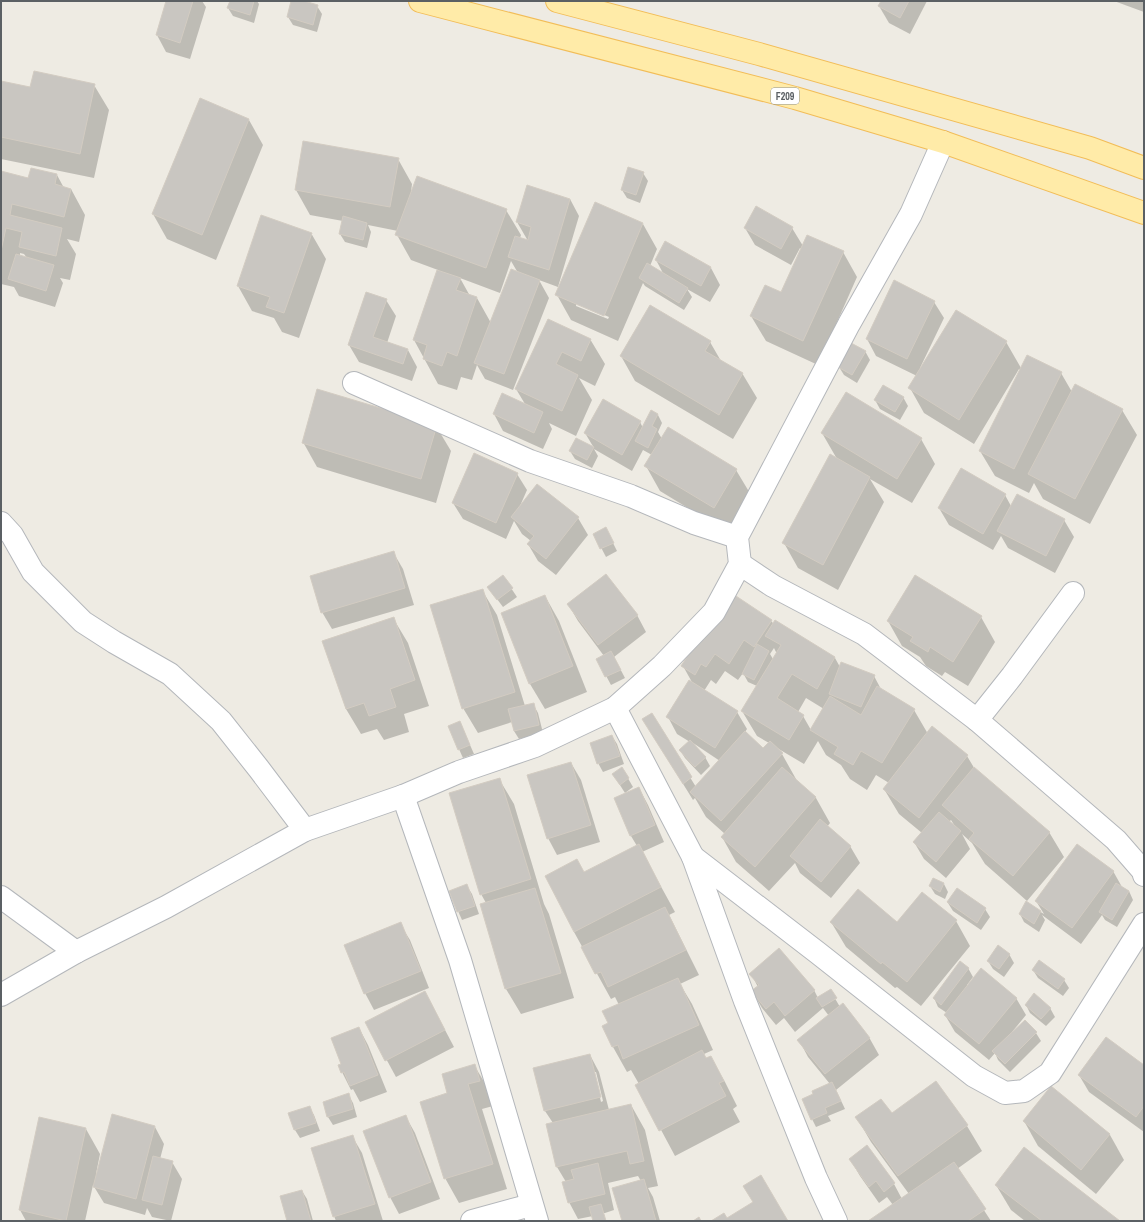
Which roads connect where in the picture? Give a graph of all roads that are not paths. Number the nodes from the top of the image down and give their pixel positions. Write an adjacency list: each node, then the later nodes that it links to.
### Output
1 (420, 1): 3 (main road, F209)
2 (557, 1): 4 (main road)
3 (943, 142): 5 (main road, F209); 8 (street)
4 (1144, 168)
5 (1144, 213)
6 (354, 383): 8 (street)
7 (1, 523): 14 (street)
8 (737, 537): 9 (street)
9 (740, 564): 11 (street); 12 (street)
10 (1073, 593): 12 (street)
11 (615, 708): 13 (street); 15 (street)
12 (977, 720): 16 (street)
13 (403, 796): 14 (street); 21 (street)
14 (305, 830): 19 (street)
15 (693, 857): 18 (street); 23 (street)
16 (1144, 874)
17 (1, 896): 19 (street)
18 (1144, 924)
19 (76, 952): 20 (street)
20 (1, 995)
21 (534, 1213): 22 (street)
22 (472, 1221)
23 (836, 1221)

